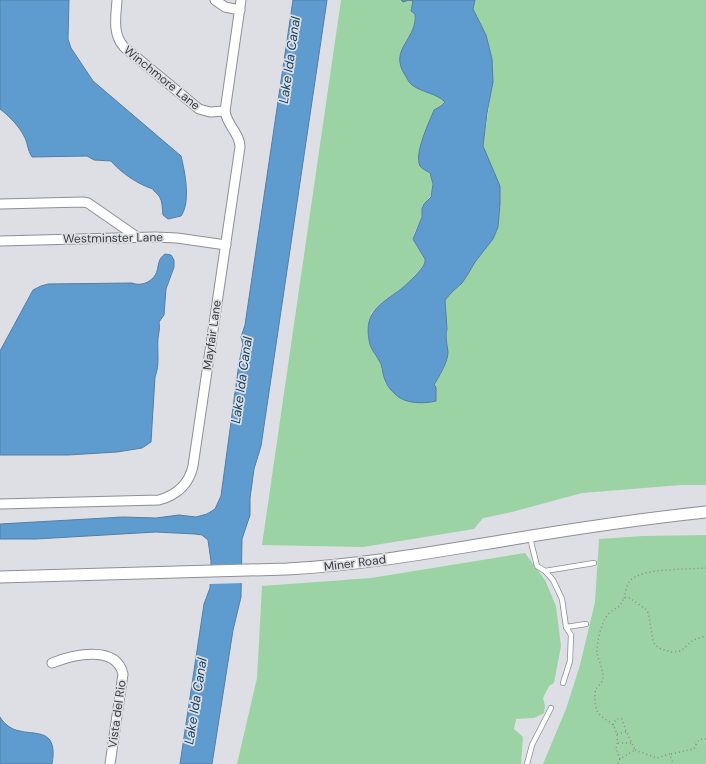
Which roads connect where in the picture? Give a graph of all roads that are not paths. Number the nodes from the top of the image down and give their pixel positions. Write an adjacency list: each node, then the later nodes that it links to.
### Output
1 (117, 0): 5 (street, Winchmore Lane)
2 (215, 0): 4 (street)
3 (241, 0): 4 (street)
4 (240, 10): 5 (street)
5 (225, 111): 9 (street, Mayfair Lane)
6 (0, 204): 7 (street)
7 (137, 237): 8 (street, Westminster Lane); 9 (street, Westminster Lane)
8 (0, 241)
9 (226, 245): 10 (street, Mayfair Lane)
10 (0, 504)
11 (706, 512): 12 (street, Miner Road)
12 (530, 536): 14 (lane); 15 (street, Miner Road)
13 (594, 563): 14 (lane)
14 (545, 571): 17 (lane)
15 (0, 577)
16 (586, 624): 17 (lane)
17 (566, 627): 19 (lane)
18 (52, 663): 21 (street, Vista del Rio)
19 (563, 683)
20 (551, 708): 22 (lane)
21 (110, 764)
22 (527, 764)

